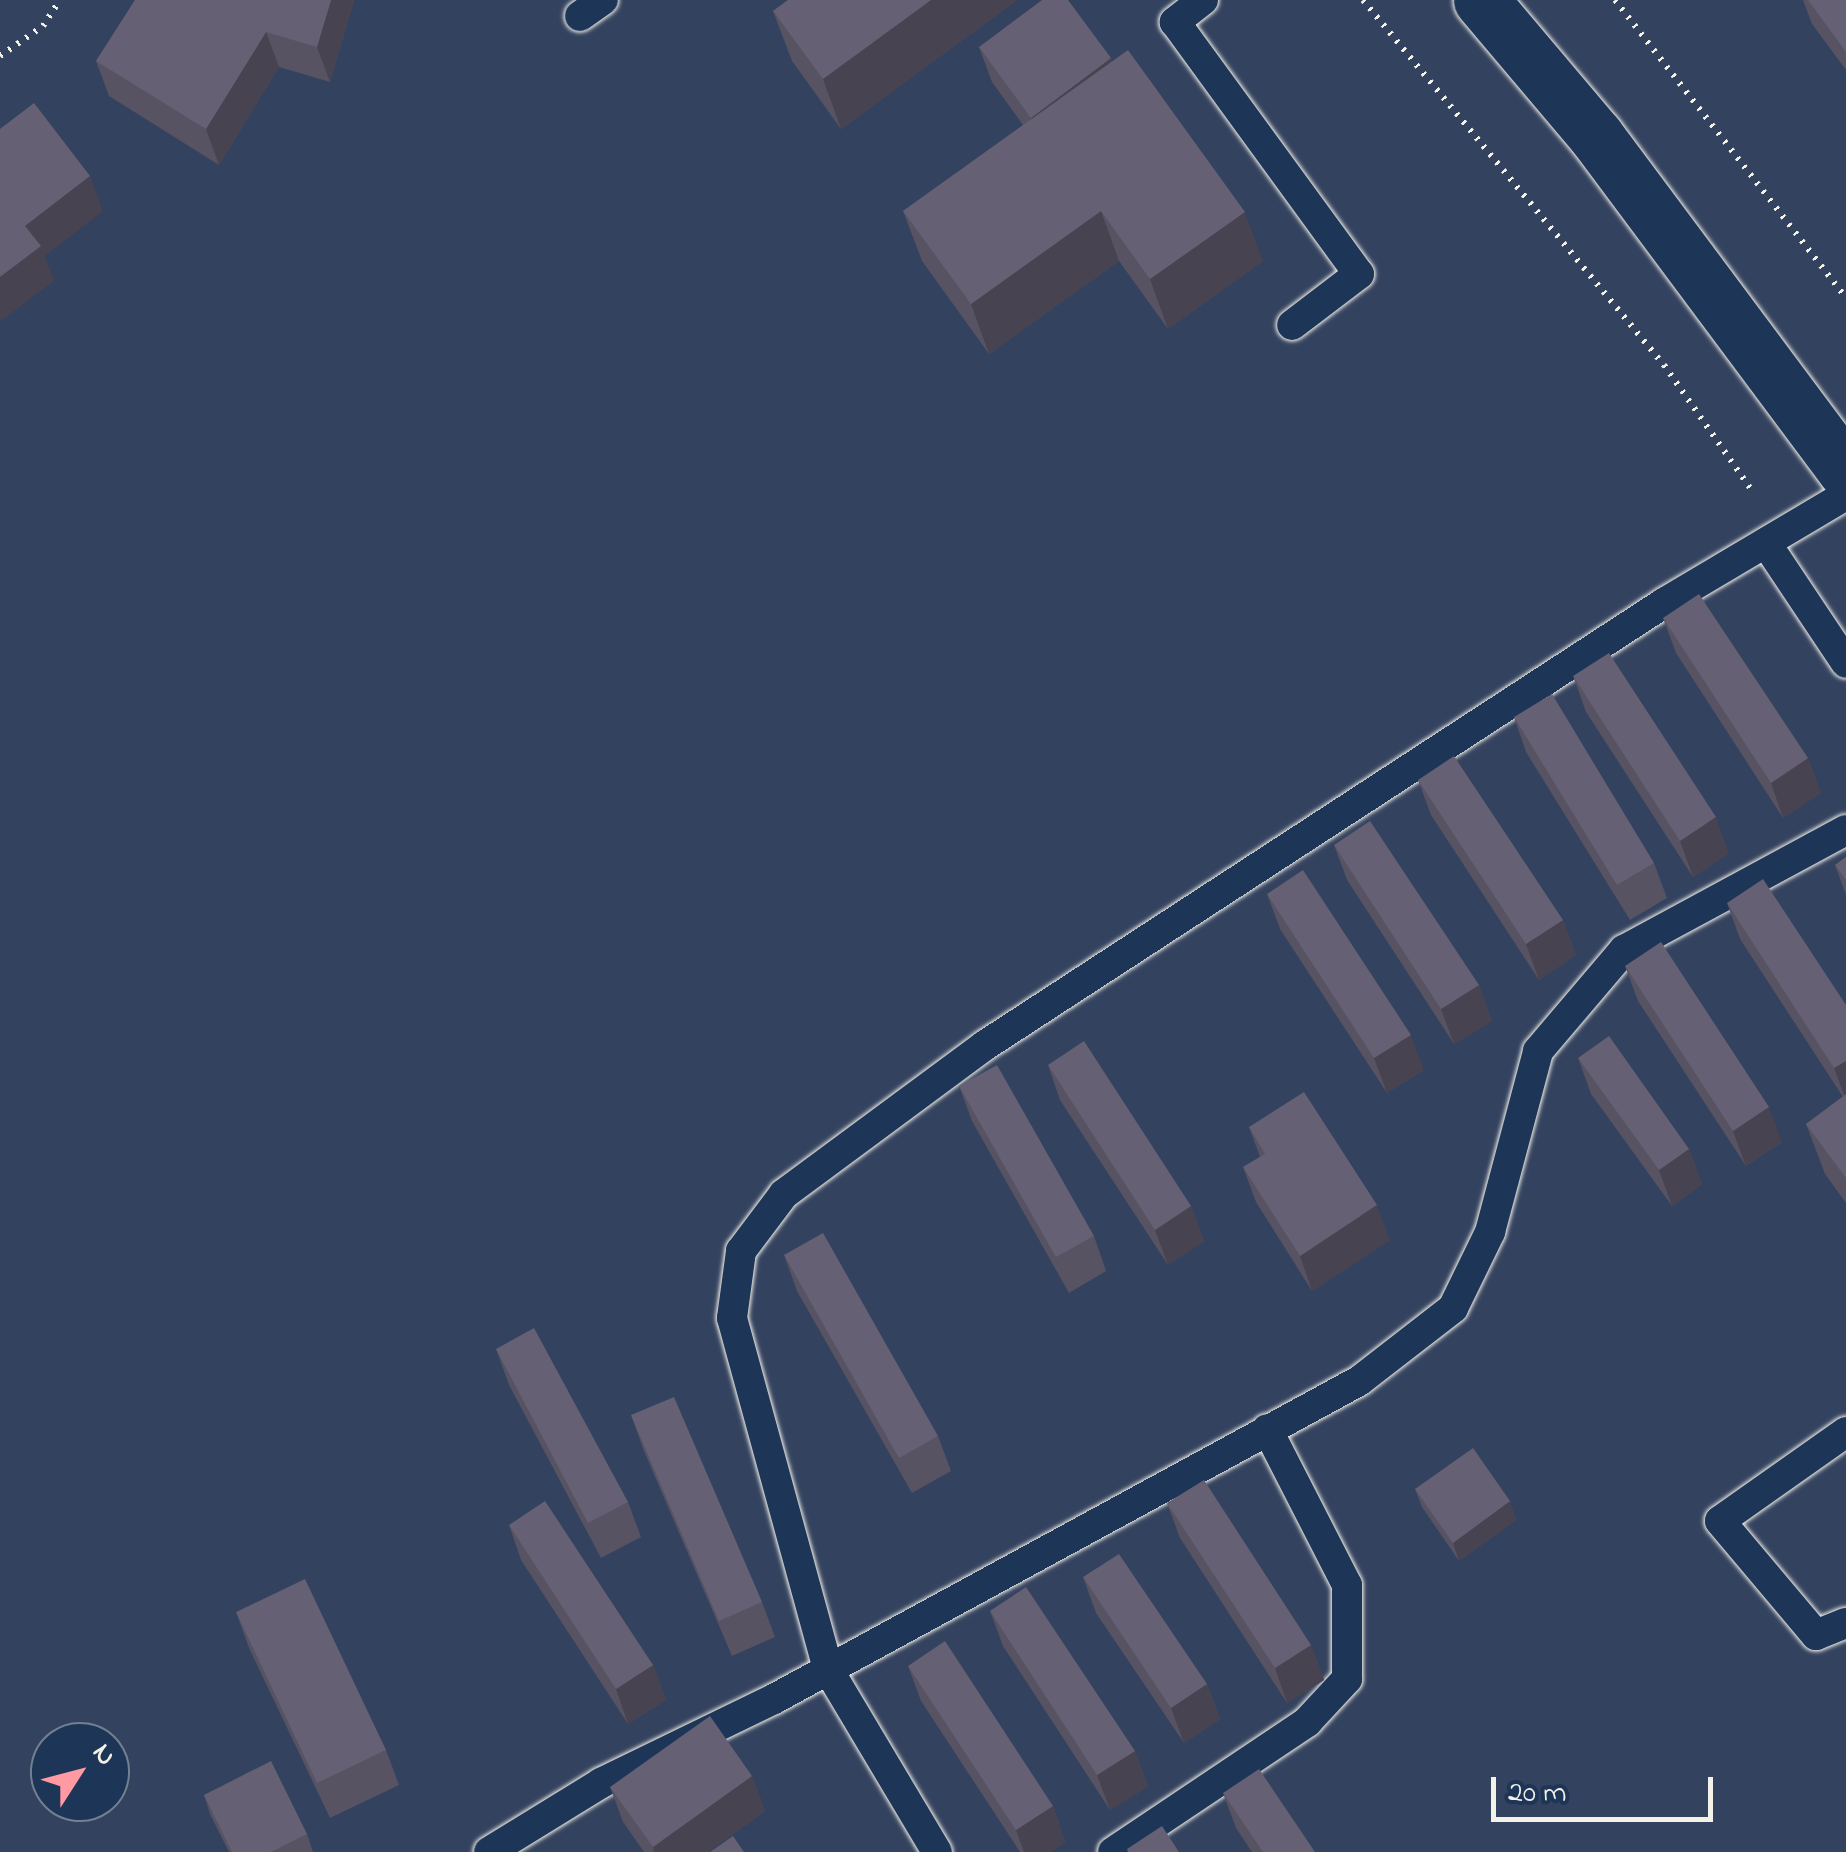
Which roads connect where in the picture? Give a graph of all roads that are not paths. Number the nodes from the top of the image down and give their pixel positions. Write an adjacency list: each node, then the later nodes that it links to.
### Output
1 (1203, 0): 3 (lane)
2 (1481, 0): 4 (street)
3 (1292, 325)
4 (1846, 471)
5 (1846, 496): 6 (lane)
6 (1774, 538): 7 (lane); 12 (lane)
7 (1846, 663)
8 (1846, 830): 9 (lane)
9 (1267, 1429): 12 (lane); 15 (lane)
10 (1846, 1432): 11 (lane)
11 (1846, 1622)
12 (828, 1669): 13 (lane); 14 (lane)
13 (489, 1852)
14 (936, 1852)
15 (1112, 1852)

